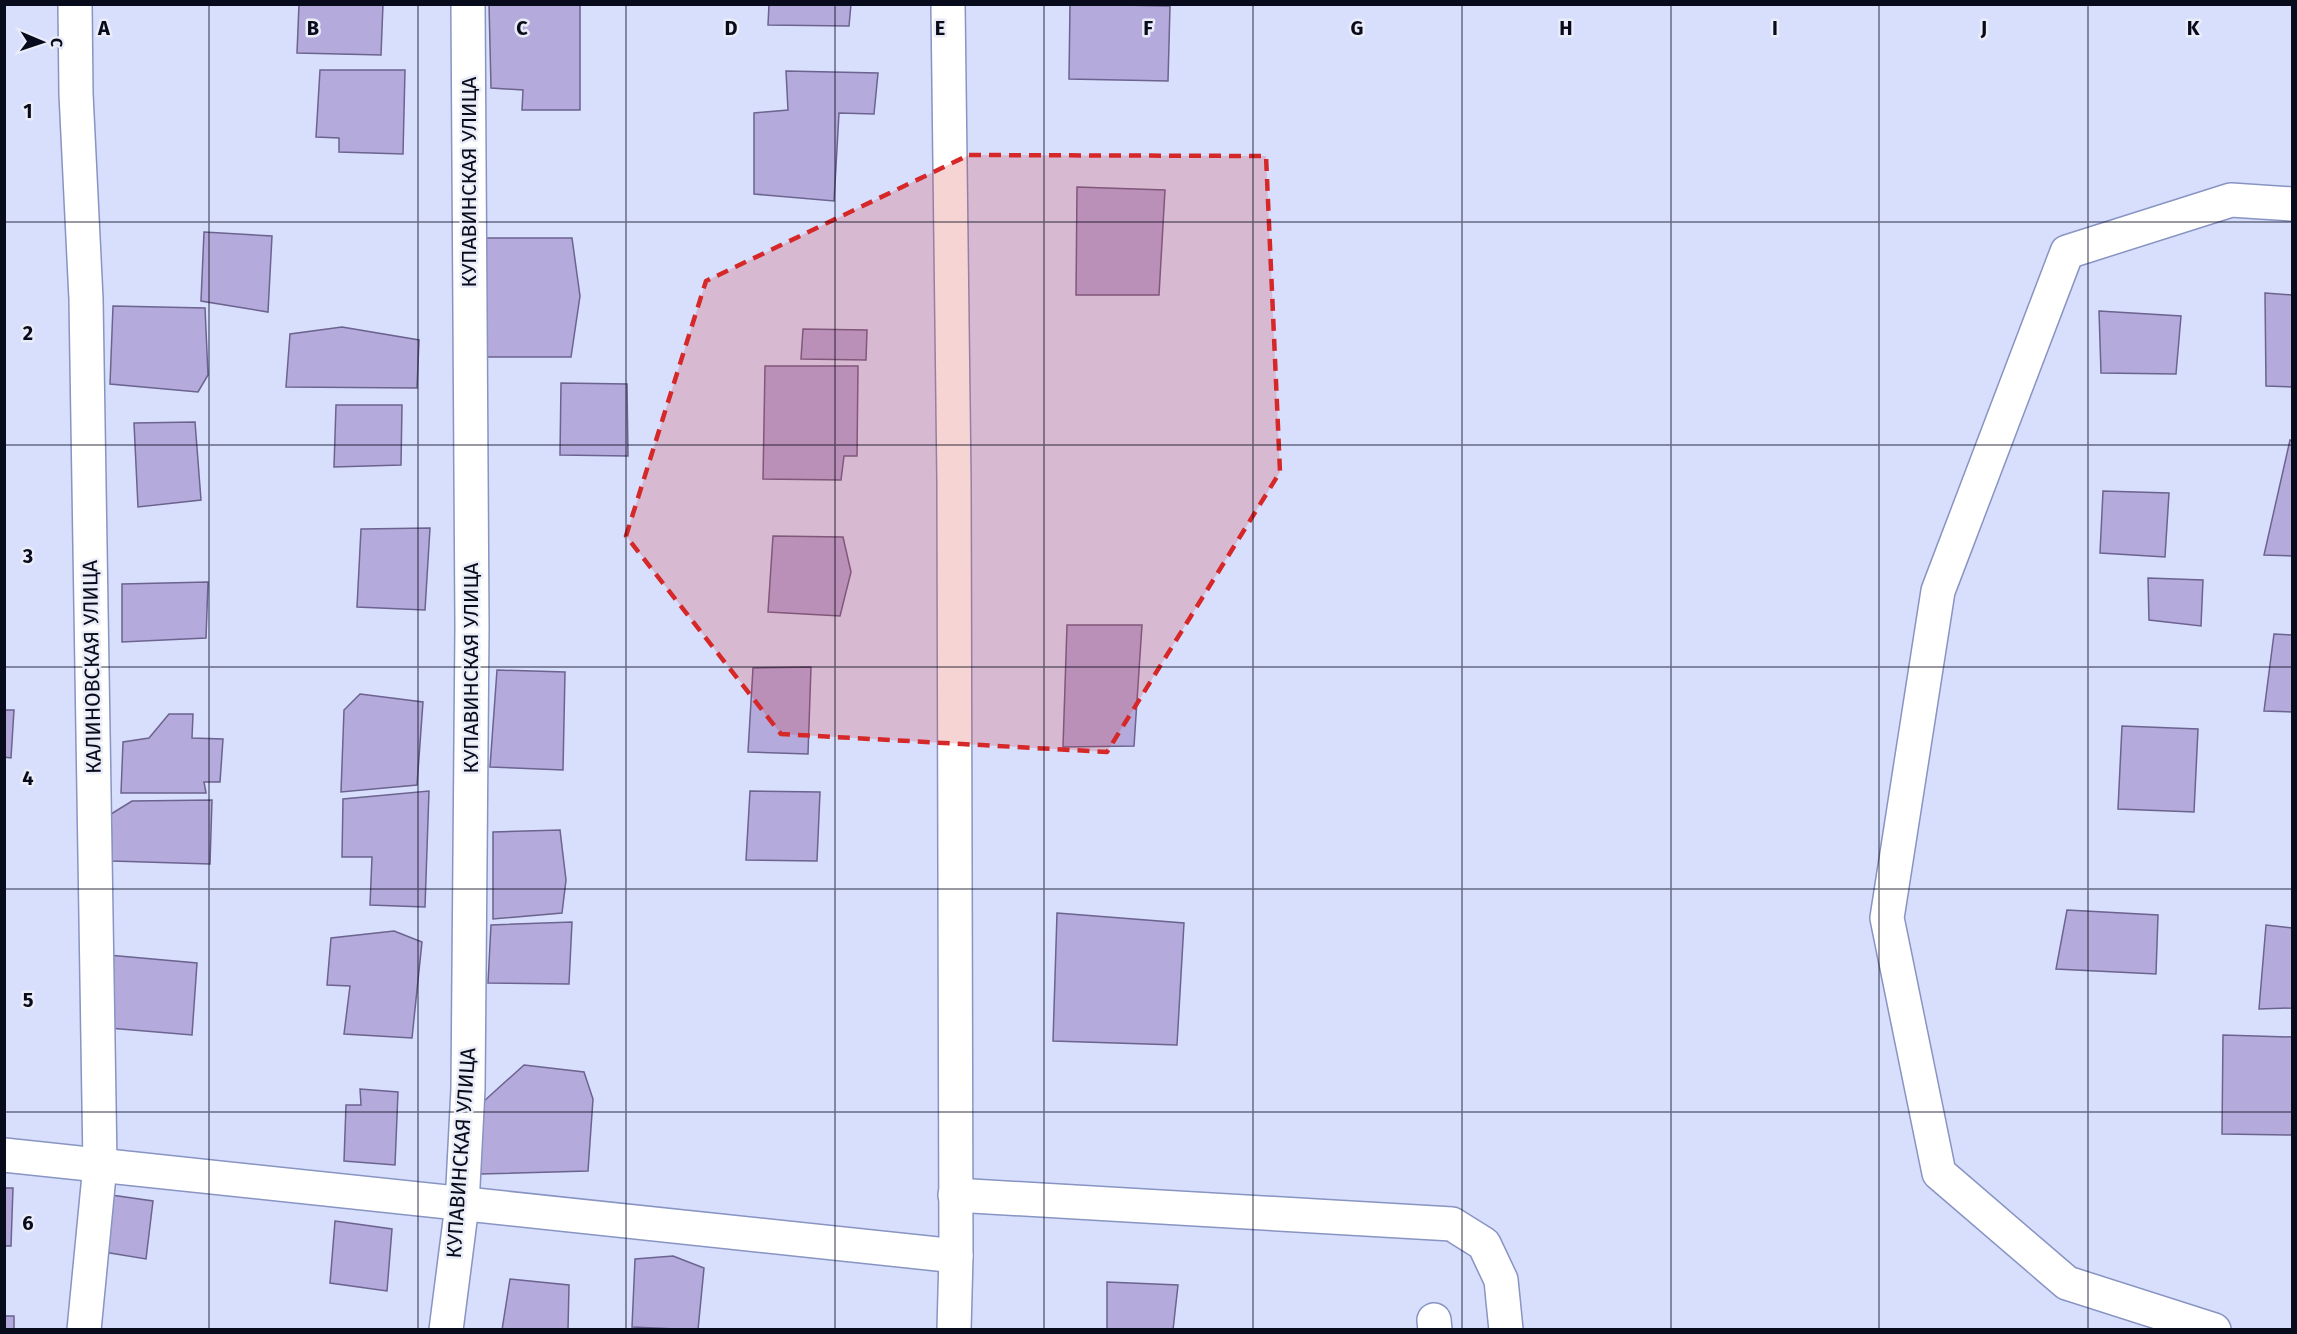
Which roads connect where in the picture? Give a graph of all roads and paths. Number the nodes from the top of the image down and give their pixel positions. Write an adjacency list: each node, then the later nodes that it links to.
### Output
1 (75, 4): 6 (street, КАЛИНОВСКАЯ УЛИЦА)
2 (468, 4): 8 (street, КУПАВИНСКАЯ УЛИЦА)
3 (948, 4): 7 (street)
4 (2292, 204): 14 (street)
5 (4, 1155): 6 (street)
6 (100, 1165): 8 (street); 10 (street, КАЛИНОВСКАЯ УЛИЦА)
7 (955, 1195): 9 (street); 13 (street)
8 (462, 1205): 9 (street); 11 (street, КУПАВИНСКАЯ УЛИЦА)
9 (956, 1256): 12 (street)
10 (84, 1329)
11 (446, 1329)
12 (954, 1329)
13 (1506, 1329)
14 (2214, 1329)

